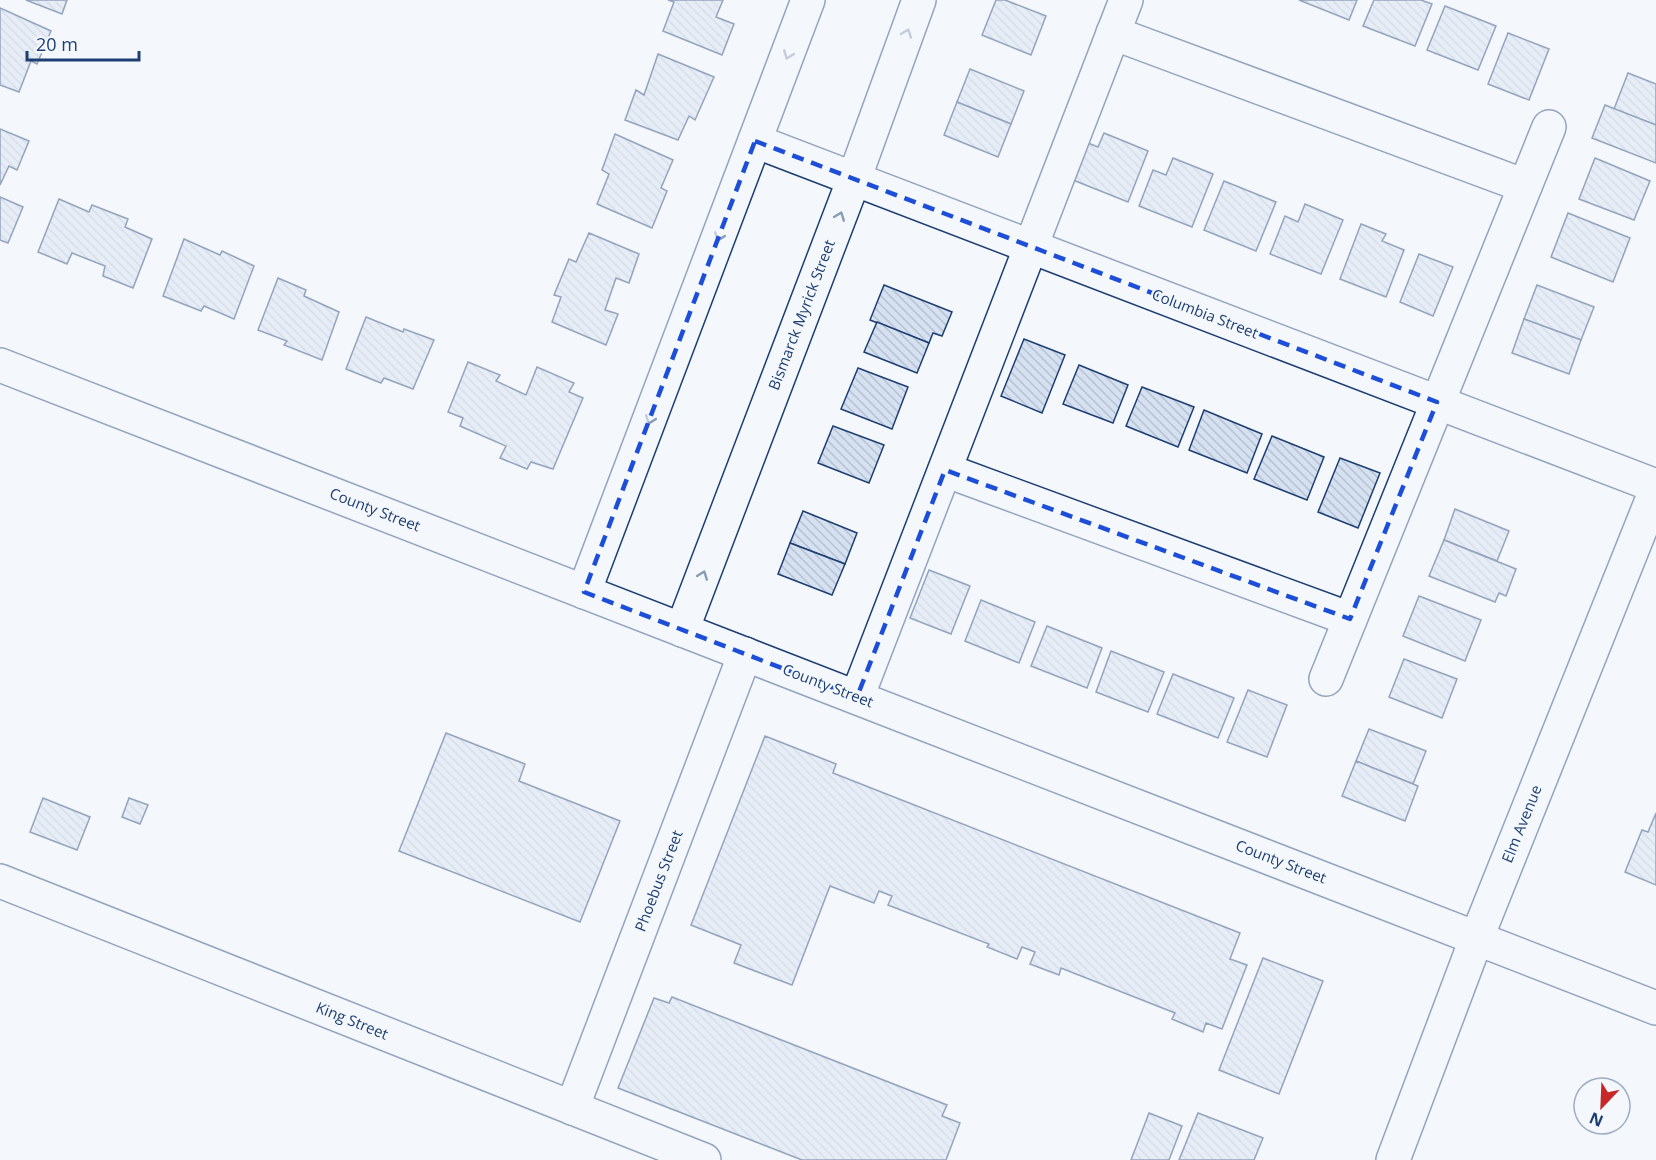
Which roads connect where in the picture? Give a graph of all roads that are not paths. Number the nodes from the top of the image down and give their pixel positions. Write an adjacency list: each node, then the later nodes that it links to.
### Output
1 (808, 0): 6 (street, one-way to 6)
2 (919, 0): 7 (street, Bismarck Myrick Street, one-way to 2)
3 (1126, 0): 4 (street)
4 (1113, 33): 8 (street); 9 (street)
5 (1549, 127): 8 (street)
6 (755, 141): 7 (street, Columbia Street); 14 (street, one-way to 14)
7 (854, 179): 9 (street, Columbia Street); 16 (street, Bismarck Myrick Street, one-way to 7)
8 (1525, 186): 11 (street)
9 (1032, 247): 11 (street, Columbia Street); 12 (street)
10 (0, 365): 14 (street, County Street)
11 (1437, 402): 13 (street, Columbia Street); 15 (street)
12 (945, 470): 15 (street); 19 (street)
13 (1656, 488): 21 (street, Elm Avenue)
14 (584, 592): 16 (street, County Street)
15 (1350, 619): 18 (street)
16 (682, 630): 17 (street, County Street)
17 (745, 654): 19 (street, County Street); 23 (street, Phoebus Street)
18 (1326, 679)
19 (857, 697): 21 (street, County Street)
20 (0, 881): 23 (street, King Street)
21 (1477, 937): 22 (street, County Street); 25 (street, Elm Avenue)
22 (1656, 1008)
23 (572, 1108): 24 (street, King Street)
24 (704, 1160)
25 (1393, 1160)

